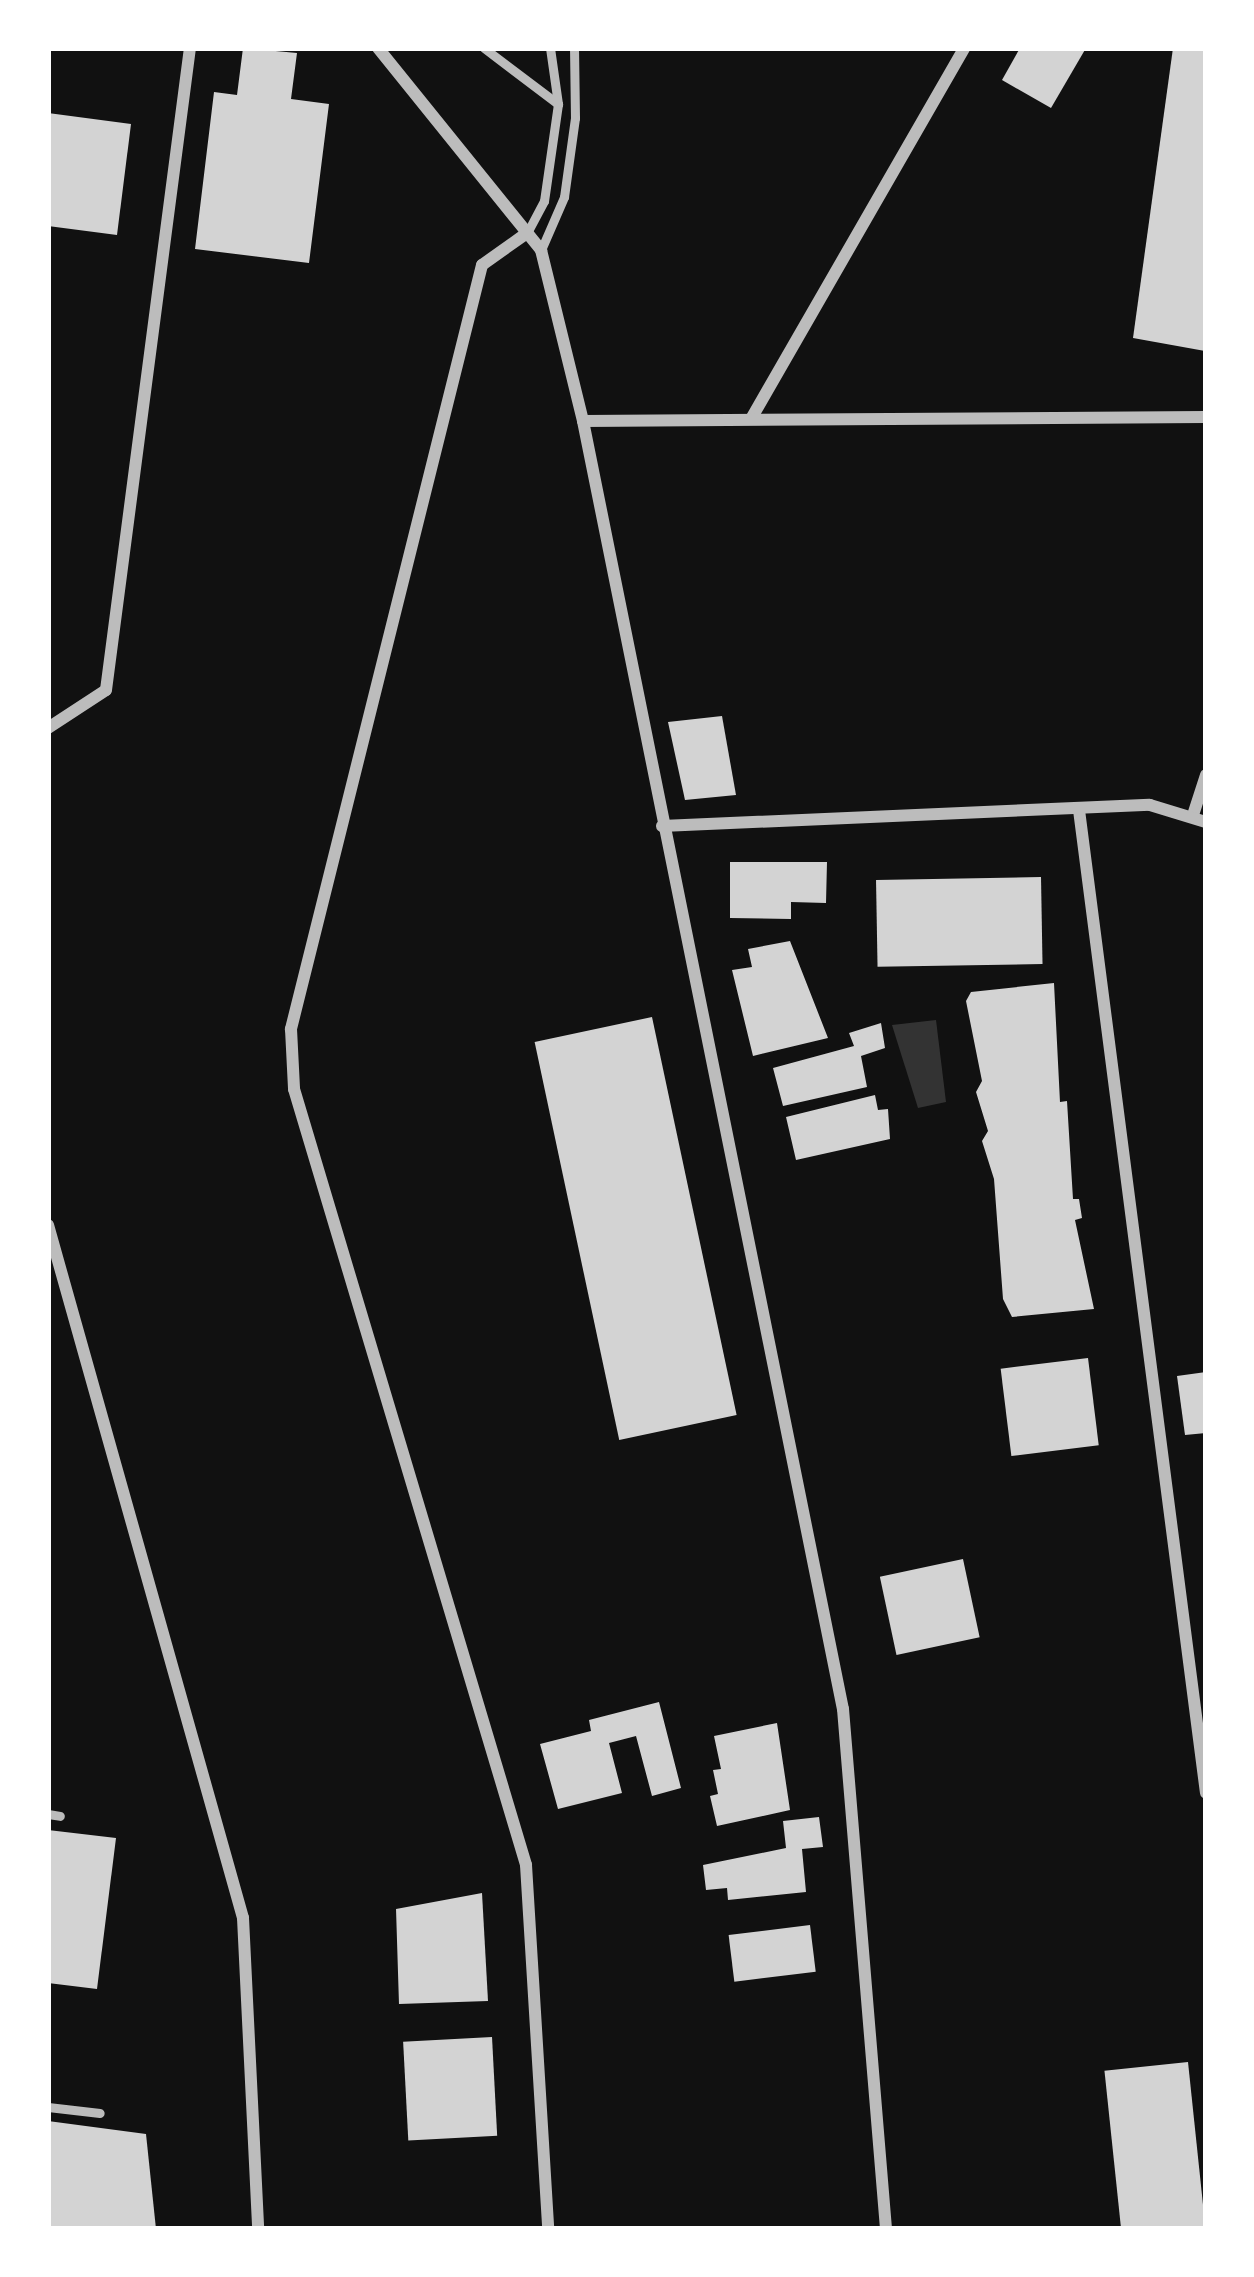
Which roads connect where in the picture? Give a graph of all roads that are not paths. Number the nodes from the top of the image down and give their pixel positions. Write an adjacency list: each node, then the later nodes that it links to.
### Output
1 (190, 48): 13 (street)
2 (378, 48): 8 (street)
3 (484, 48): 7 (lane)
4 (550, 48): 7 (lane)
5 (574, 48): 9 (lane)
6 (964, 48): 11 (street)
7 (558, 104): 8 (lane)
8 (527, 232): 9 (street); 24 (street)
9 (541, 250): 12 (street)
10 (1206, 417): 11 (street)
11 (751, 418): 12 (street)
12 (584, 421): 18 (street)
13 (48, 728)
14 (1206, 775): 16 (street)
15 (1079, 810): 16 (street); 18 (street); 20 (street)
16 (1194, 812): 17 (street)
17 (1206, 822)
18 (662, 826): 25 (street)
19 (48, 1226): 23 (street)
20 (1206, 1793)
21 (48, 2108): 22 (lane)
22 (100, 2113)
23 (258, 2229)
24 (548, 2229)
25 (886, 2229)

